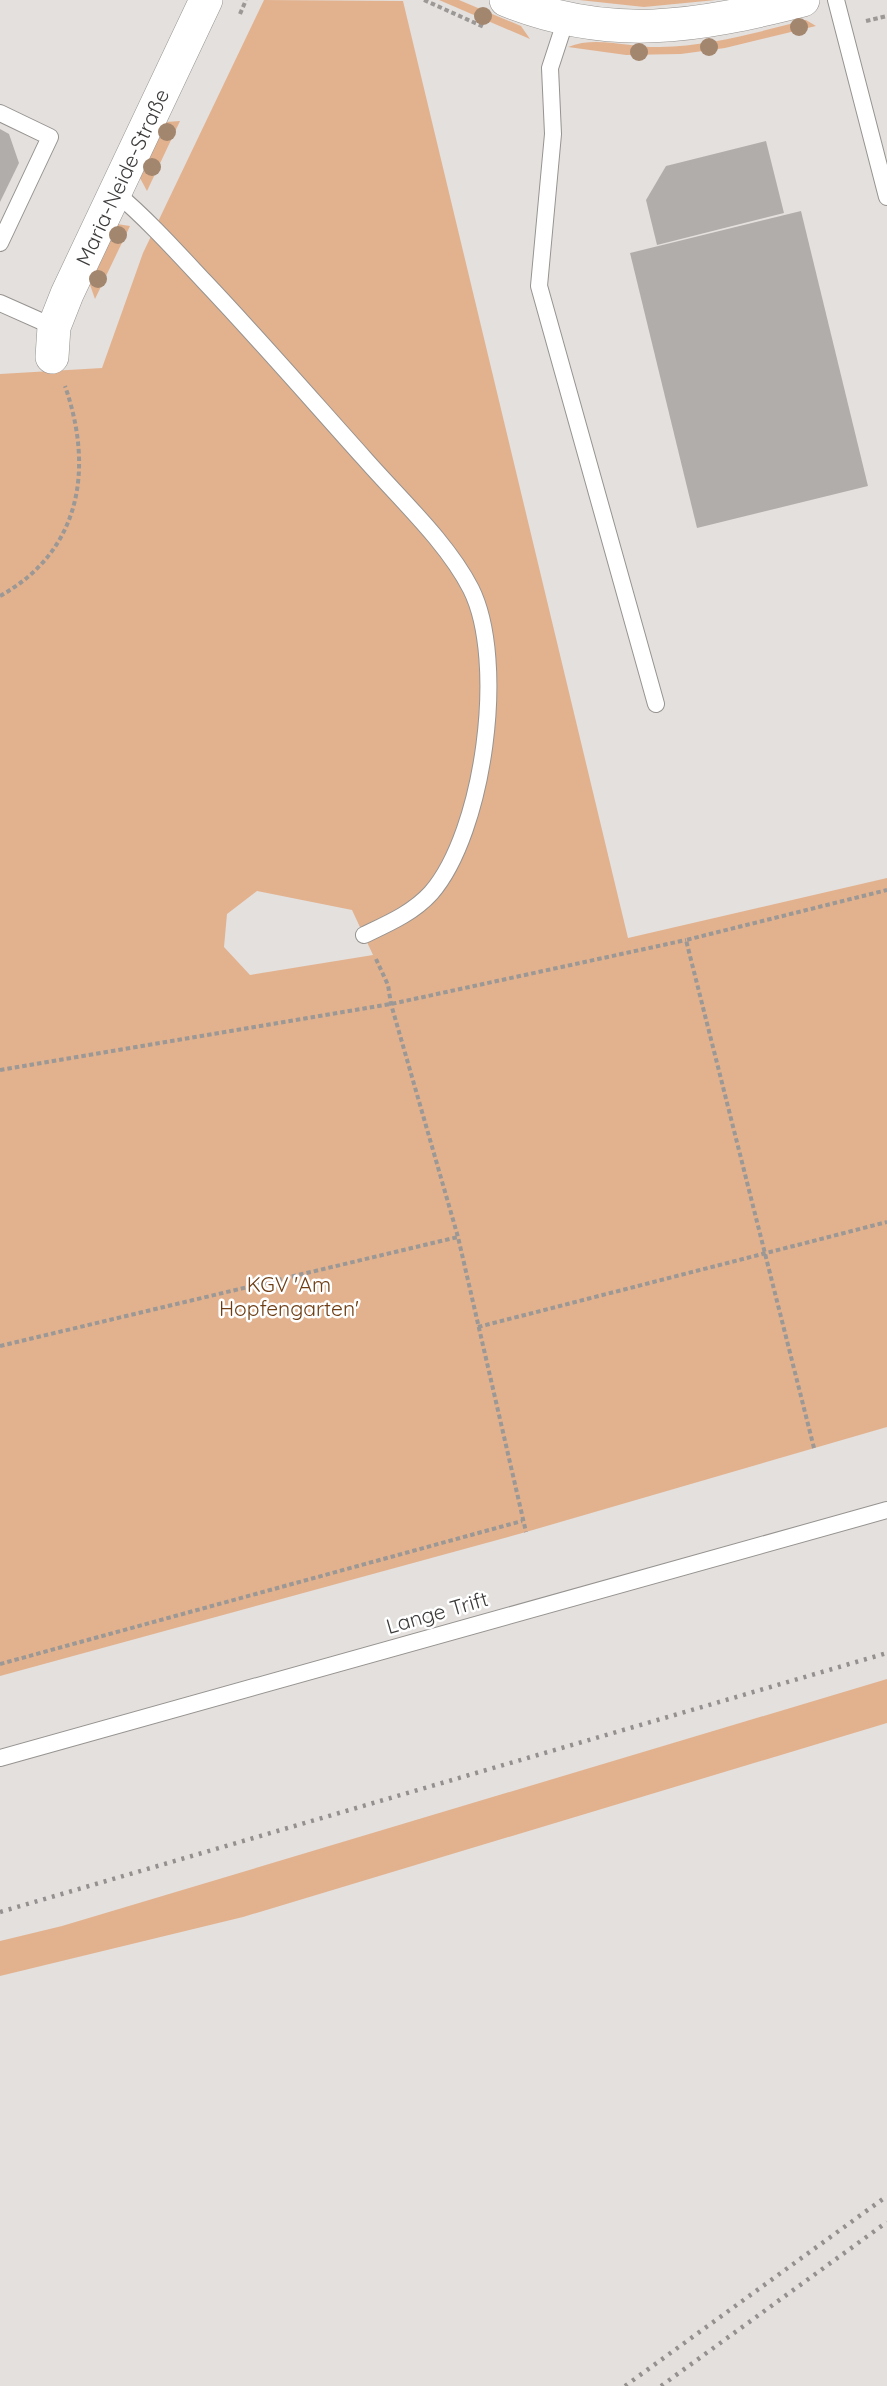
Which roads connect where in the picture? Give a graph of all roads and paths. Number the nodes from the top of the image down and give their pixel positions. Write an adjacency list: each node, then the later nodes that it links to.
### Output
1 (206, 0): 7 (street, Maria-Neide-Straße)
2 (506, 0): 5 (street)
3 (803, 0): 5 (street)
4 (836, 0): 8 (lane)
5 (566, 19): 13 (lane)
6 (0, 113): 9 (lane)
7 (115, 192): 11 (street, Maria-Neide-Straße); 15 (lane)
8 (887, 197)
9 (0, 243)
10 (0, 303): 11 (lane)
11 (53, 342): 12 (path)
12 (0, 596)
13 (656, 704)
14 (887, 890): 16 (path)
15 (364, 934): 17 (path)
16 (686, 940): 17 (path); 21 (path)
17 (391, 1004): 18 (path); 20 (path)
18 (0, 1070)
19 (887, 1222): 21 (path)
20 (458, 1237): 22 (path); 23 (path)
21 (763, 1254): 22 (path); 24 (path)
22 (478, 1327): 26 (path)
23 (0, 1346)
24 (814, 1448)
25 (887, 1510): 29 (lane, Lange Trift)
26 (522, 1521): 27 (path); 28 (path)
27 (526, 1532)
28 (0, 1664)
29 (0, 1758)

